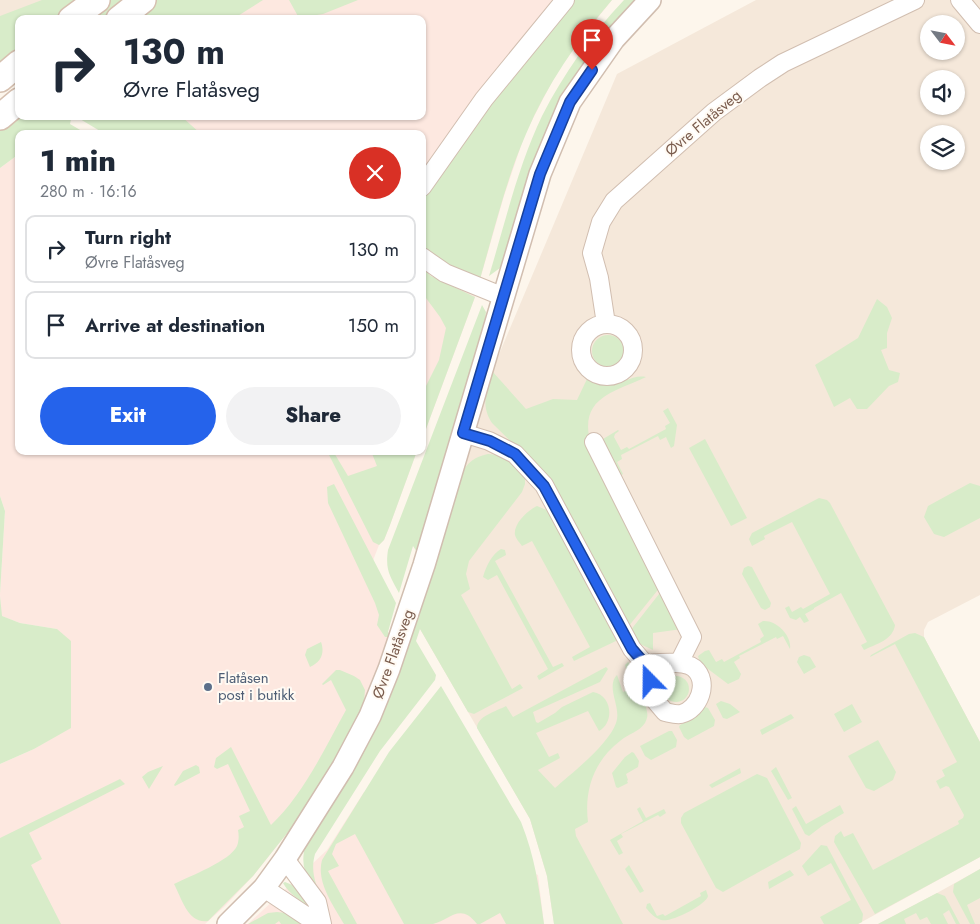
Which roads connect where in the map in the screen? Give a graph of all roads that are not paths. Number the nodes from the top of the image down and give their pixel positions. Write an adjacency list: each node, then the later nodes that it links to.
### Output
1 (97, 0): 7 (main road)
2 (143, 0): 8 (main road)
3 (565, 0): 14 (street)
4 (650, 0): 16 (street, Øvre Flatåsveg)
5 (915, 0): 17 (street, Øvre Flatåsveg)
6 (960, 0): 9 (street)
7 (76, 15)
8 (124, 15)
9 (980, 24)
10 (15, 66): 11 (main road)
11 (0, 79)
12 (15, 104): 13 (main road)
13 (0, 117)
14 (426, 181)
15 (426, 260): 16 (street)
16 (504, 297): 18 (street, Øvre Flatåsveg)
17 (606, 324)
18 (463, 433): 21 (street); 22 (street, Øvre Flatåsveg)
19 (594, 442): 20 (street)
20 (679, 663): 21 (street); 21 (street)
21 (645, 664)
22 (284, 859): 23 (street, Øvre Flatåsveg); 25 (street)
23 (264, 888): 24 (street, Øvre Flatåsveg); 25 (street)
24 (228, 924)
25 (322, 924)

